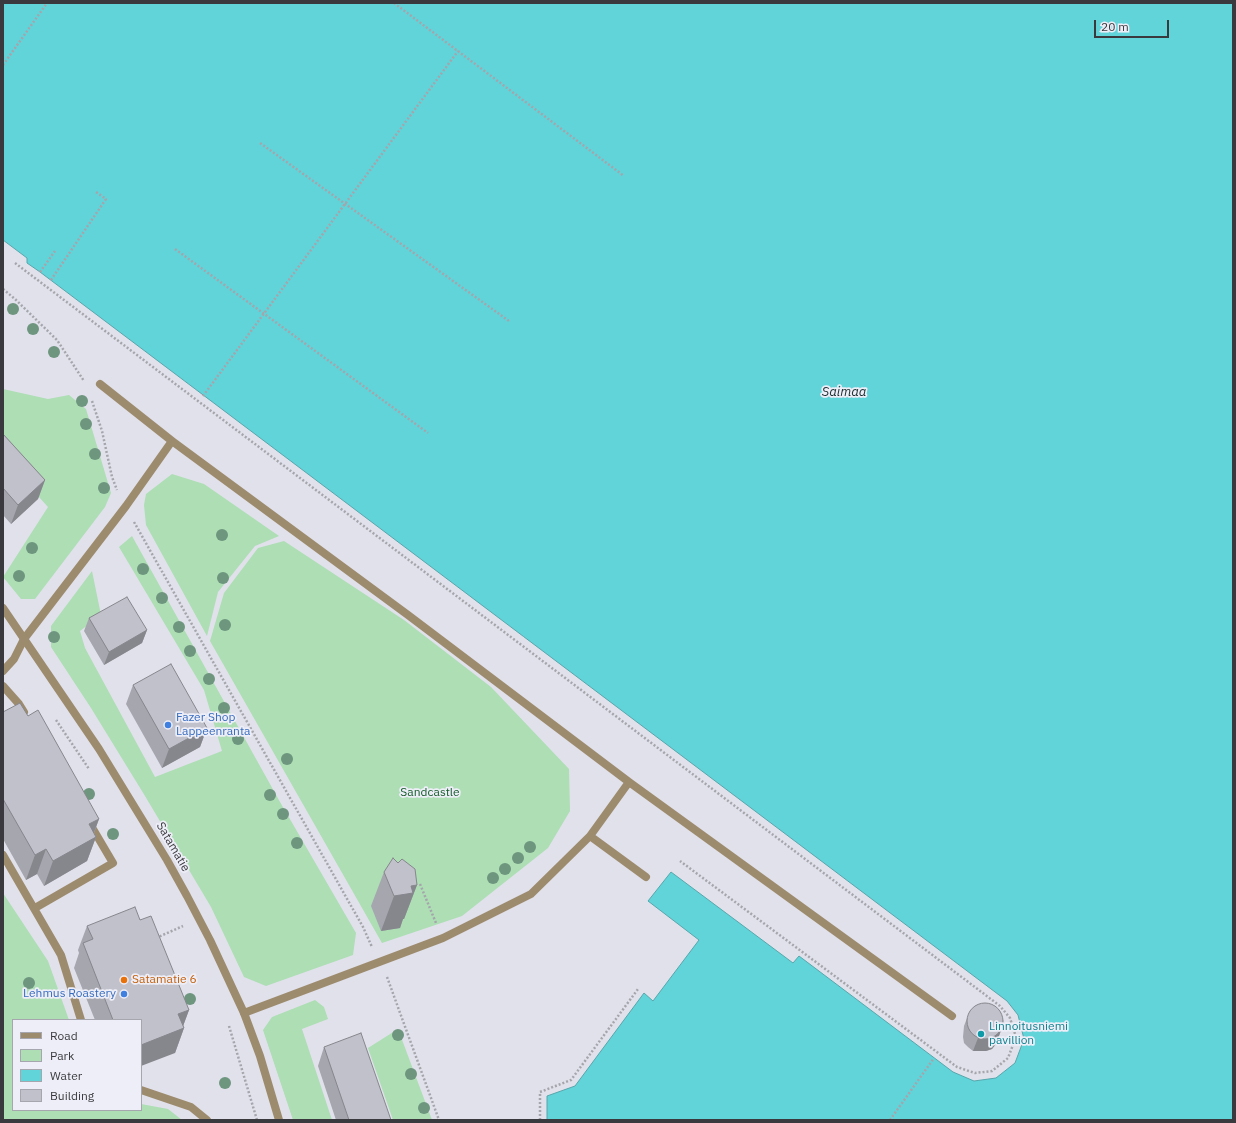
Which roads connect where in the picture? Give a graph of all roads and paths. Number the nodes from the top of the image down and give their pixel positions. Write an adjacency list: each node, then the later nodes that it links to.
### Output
1 (48, 3): 4 (path)
2 (394, 3): 3 (path)
3 (458, 51): 6 (path); 8 (path)
4 (3, 65)
5 (260, 143): 8 (path)
6 (624, 176)
7 (96, 192): 13 (path)
8 (345, 204): 15 (path); 16 (path)
9 (175, 249): 15 (path)
10 (55, 251): 12 (path)
11 (15, 263): 35 (path)
12 (40, 272)
13 (51, 280)
14 (3, 289): 18 (path)
15 (264, 314): 19 (path); 21 (path)
16 (509, 321)
17 (100, 384): 22 (street)
18 (86, 385)
19 (203, 396)
20 (91, 398): 23 (path)
21 (428, 433)
22 (172, 441): 23 (street); 31 (street)
23 (126, 506): 25 (street); 44 (path)
24 (3, 608): 25 (street, Satamatie)
25 (24, 639): 26 (street); 46 (street, Satamatie)
26 (3, 671)
27 (3, 686): 29 (street)
28 (54, 716): 30 (path)
29 (27, 717)
30 (93, 775)
31 (629, 782): 33 (street); 47 (street)
32 (86, 817): 38 (street)
33 (590, 836): 36 (street); 42 (street)
34 (3, 855): 38 (street)
35 (680, 861)
36 (646, 877)
37 (420, 884): 42 (path)
38 (35, 908): 48 (street)
39 (180, 920): 40 (path)
40 (183, 926): 41 (path); 43 (path)
41 (186, 931)
42 (442, 938): 44 (street)
43 (153, 940)
44 (379, 962): 46 (street); 55 (path)
45 (638, 989): 56 (path)
46 (244, 1012): 54 (street, Satamatie)
47 (952, 1016)
48 (80, 1019)
49 (228, 1022): 53 (path)
50 (934, 1058): 57 (path)
51 (142, 1090): 52 (street)
52 (207, 1120)
53 (257, 1120)
54 (279, 1120)
55 (439, 1120)
56 (540, 1120)
57 (890, 1120)

